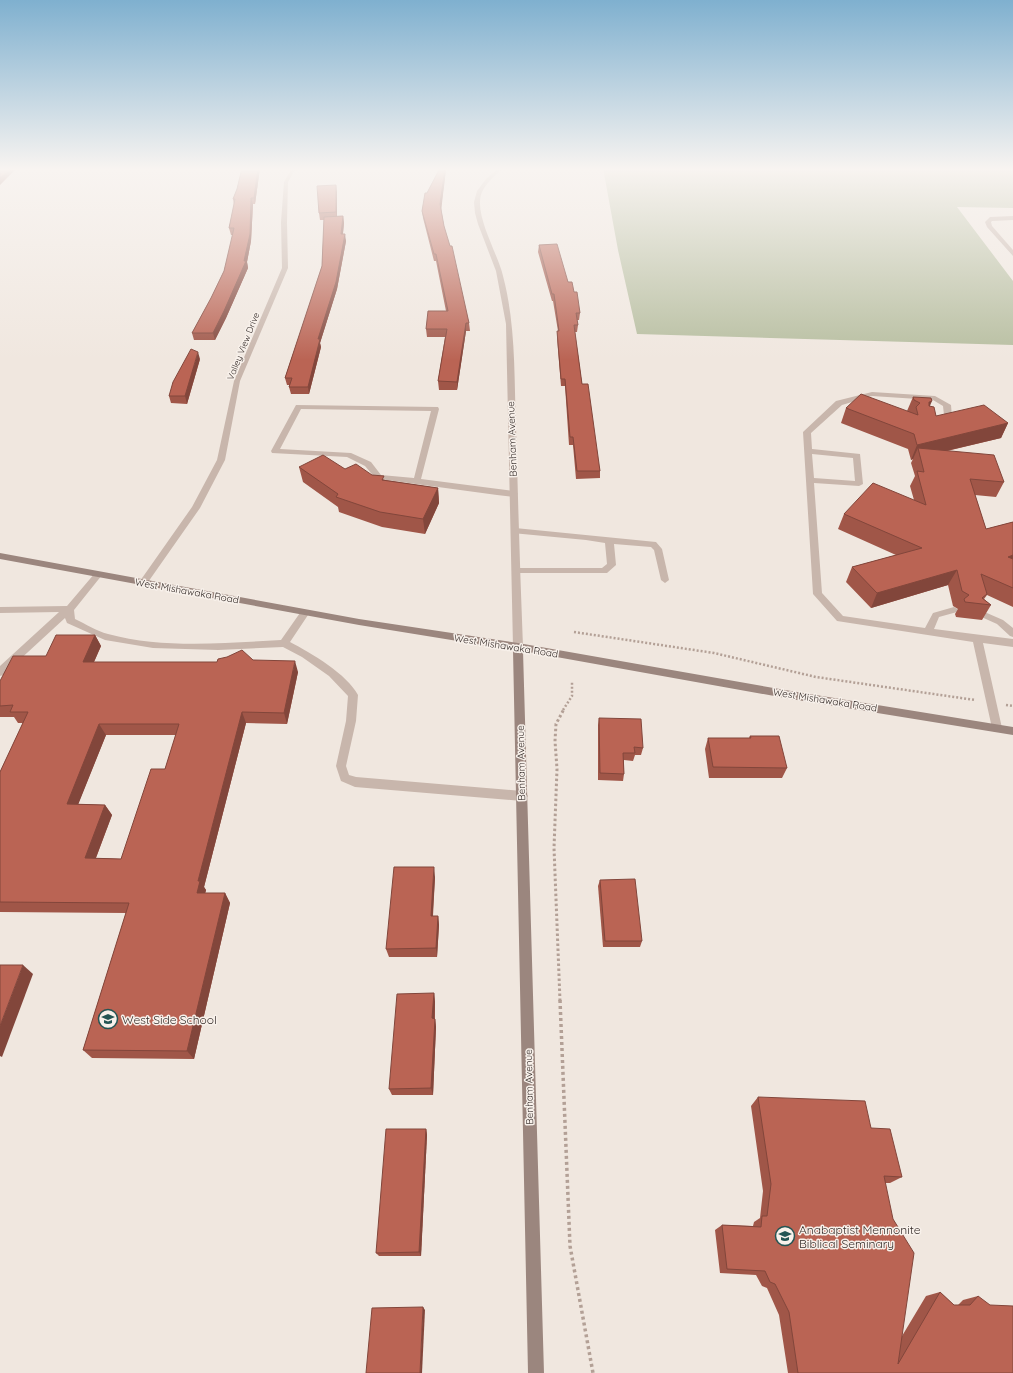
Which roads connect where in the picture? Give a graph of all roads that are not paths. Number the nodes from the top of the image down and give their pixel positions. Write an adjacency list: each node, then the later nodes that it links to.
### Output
1 (284, 232): 18 (street, Valley View Drive)
2 (484, 232): 11 (street, Benham Avenue)
3 (994, 232): 4 (street)
4 (1013, 254)
5 (856, 398): 6 (street); 7 (street); 8 (street)
6 (867, 404)
7 (927, 419)
8 (808, 451): 9 (street); 9 (street)
9 (810, 480): 24 (street)
10 (416, 481): 10 (street); 11 (street)
11 (514, 494): 12 (street, Benham Avenue)
12 (515, 531): 13 (street); 15 (street, Benham Avenue)
13 (610, 541): 15 (street); 17 (street)
14 (0, 556): 16 (main road, West Mishawaka Road)
15 (516, 571): 29 (street, Benham Avenue)
16 (98, 574): 18 (main road, West Mishawaka Road); 19 (street)
17 (665, 580)
18 (142, 583): 22 (main road, West Mishawaka Road)
19 (69, 609): 20 (street); 27 (street); 30 (street)
20 (0, 610)
21 (954, 610): 24 (street)
22 (306, 612): 27 (street); 29 (main road, West Mishawaka Road)
23 (980, 613): 25 (street)
24 (928, 631): 26 (street)
25 (1013, 634)
26 (976, 639): 28 (street); 31 (street)
27 (284, 643): 33 (street)
28 (1013, 643)
29 (518, 648): 31 (main road, West Mishawaka Road); 33 (main road, Benham Avenue)
30 (0, 672)
31 (997, 728): 32 (main road, West Mishawaka Road)
32 (1013, 731)
33 (522, 796): 34 (main road, Benham Avenue)
34 (536, 1373)

